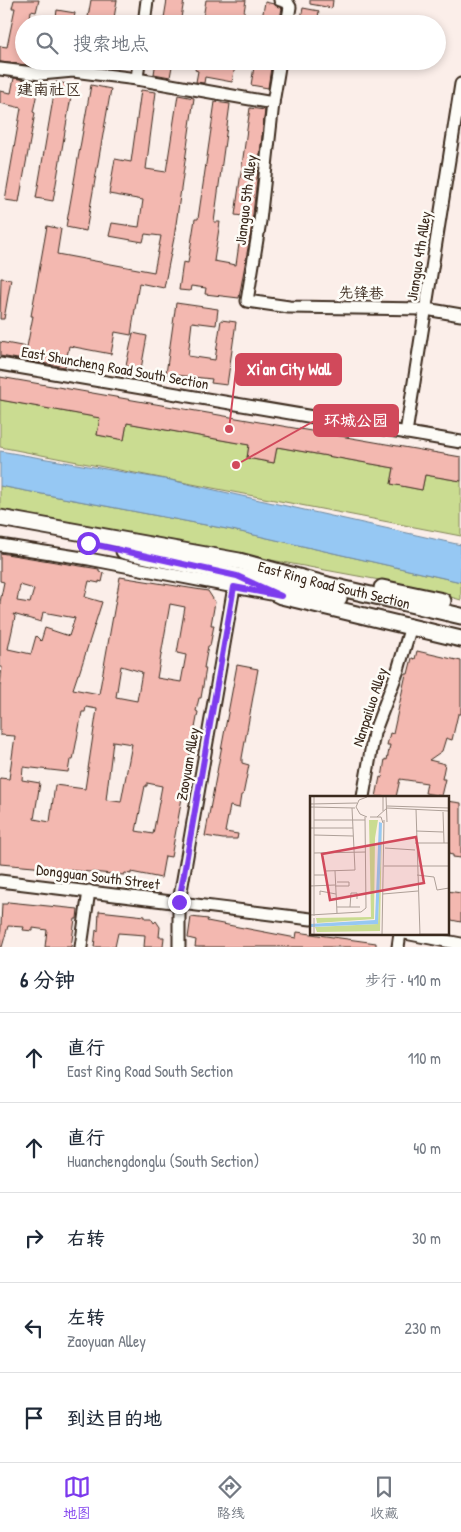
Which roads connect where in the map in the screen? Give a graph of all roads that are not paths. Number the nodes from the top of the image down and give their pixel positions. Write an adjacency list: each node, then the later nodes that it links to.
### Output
1 (147, 0): 3 (street)
2 (280, 0): 4 (street)
3 (145, 15)
4 (289, 15)
5 (0, 68): 8 (street)
6 (138, 70): 8 (street)
7 (278, 70): 10 (street, Jianguo 5th Alley)
8 (137, 79): 10 (street)
9 (461, 84): 12 (street, Jianguo 4th Alley)
10 (273, 103): 11 (street, Jianguo 5th Alley)
11 (290, 308): 12 (street, 先锋巷)
12 (426, 309): 13 (street, 先锋巷); 15 (street, Jianguo 4th Alley)
13 (461, 315)
14 (0, 364): 15 (street, East Shuncheng Road South Section)
15 (406, 433): 16 (street, East Shuncheng Road South Section)
16 (461, 442)
17 (0, 518): 20 (main road, East Ring Road South Section)
18 (0, 528): 20 (main road, East Ring Road South Section)
19 (0, 545): 20 (street)
20 (237, 575): 21 (main road); 22 (main road, East Ring Road South Section); 23 (main road, East Ring Road South Section); 24 (main road); 29 (street, Zaoyuan Alley)
21 (461, 606)
22 (461, 616)
23 (461, 624)
24 (411, 626): 25 (main road); 26 (street, Nanpailuo Alley)
25 (461, 639)
26 (363, 796)
27 (0, 881): 28 (street, Dongguan South Street)
28 (89, 891): 29 (street, Dongguan South Street); 34 (street)
29 (179, 902): 30 (street, Dongguan South Street); 35 (street, Zaoyuan Alley)
30 (310, 919)
31 (400, 934): 36 (street)
32 (410, 934): 33 (street)
33 (461, 944)
34 (81, 947)
35 (179, 947)
36 (398, 947)

